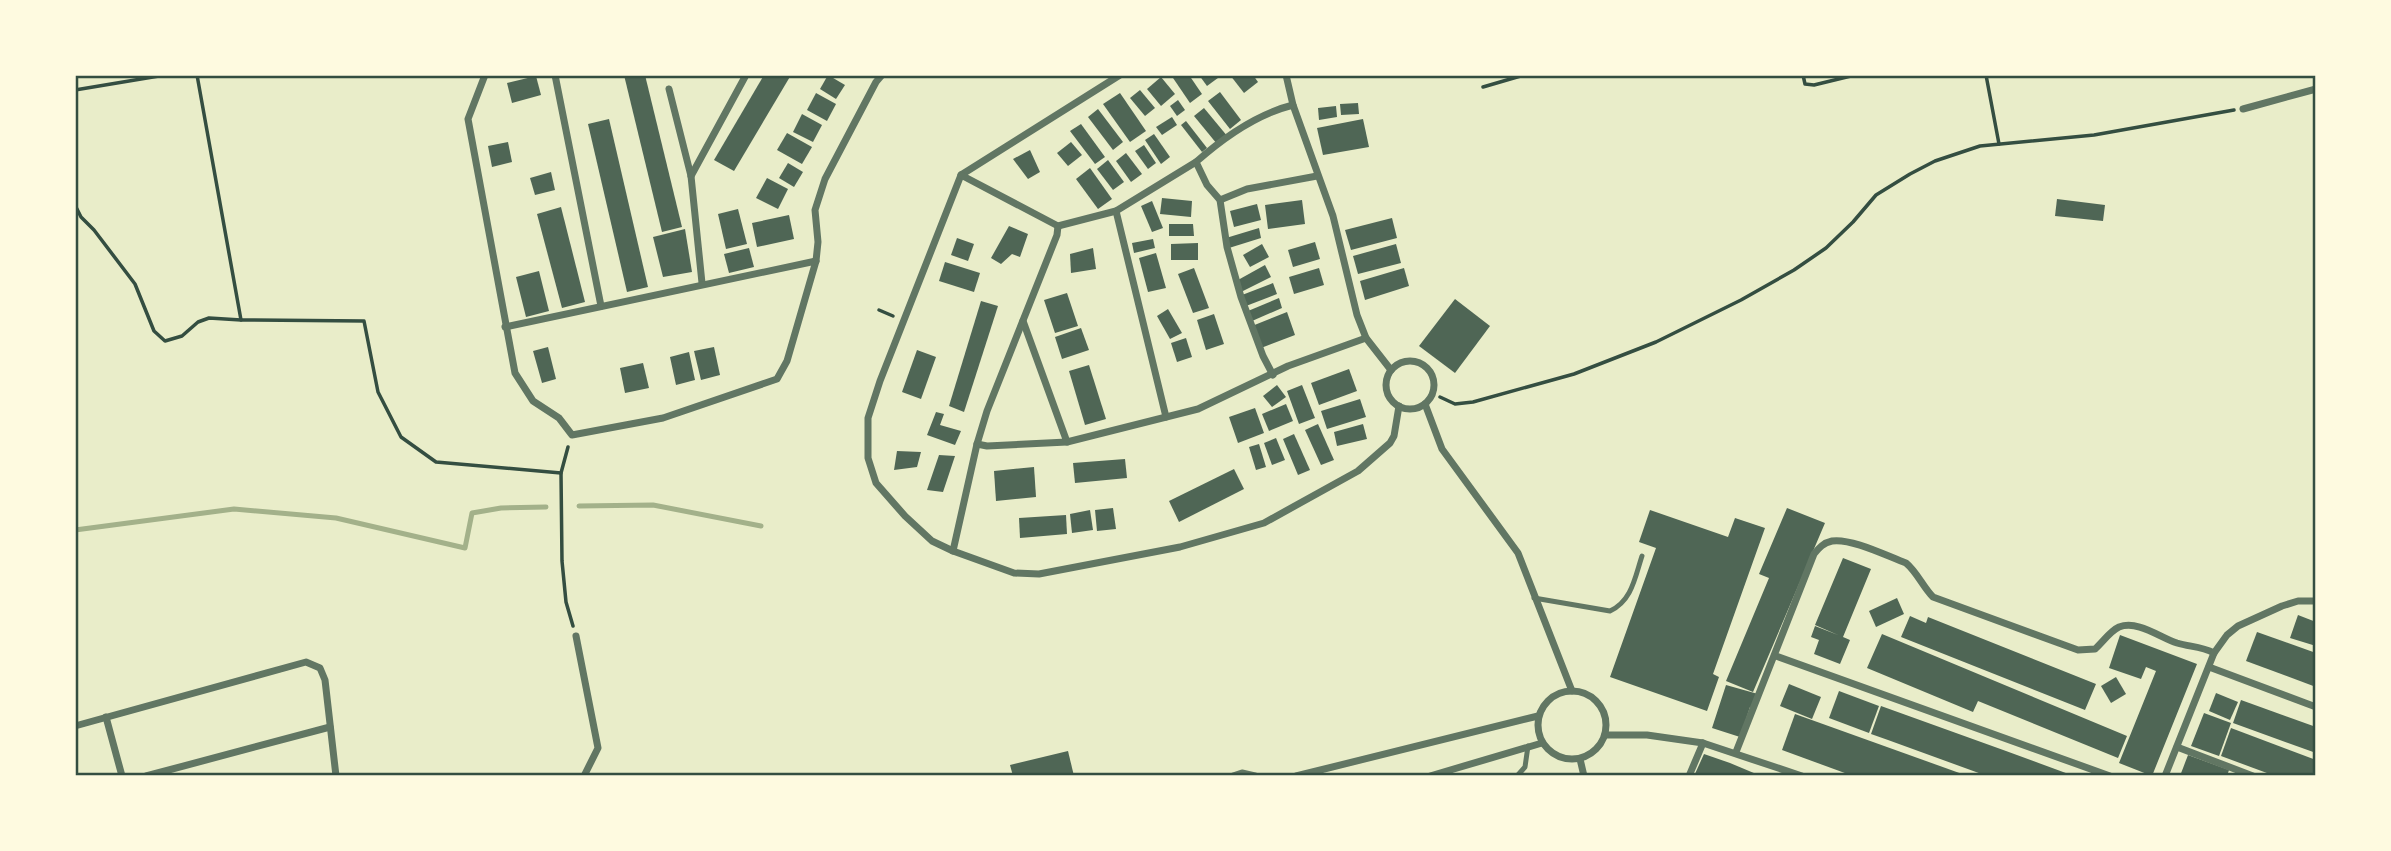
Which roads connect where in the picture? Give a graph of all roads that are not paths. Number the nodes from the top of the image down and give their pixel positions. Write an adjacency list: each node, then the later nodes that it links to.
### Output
1 (485, 75): 22 (street)
2 (555, 75): 20 (street)
3 (746, 75): 13 (street)
4 (882, 75): 18 (street)
5 (1120, 75): 12 (street)
6 (1286, 75): 9 (street)
7 (669, 89): 13 (street)
8 (2316, 89): 10 (street)
9 (1293, 106): 11 (street); 14 (street)
10 (2243, 109)
11 (1196, 162): 15 (street); 16 (street)
12 (961, 175): 17 (street); 31 (street)
13 (691, 176): 19 (street)
14 (1317, 176): 15 (street); 23 (street)
15 (1220, 200): 25 (street)
16 (1116, 211): 17 (street); 28 (street)
17 (1058, 226): 21 (street)
18 (816, 261): 19 (street); 22 (street)
19 (702, 284): 20 (street)
20 (601, 306): 22 (street)
21 (1023, 321): 29 (street); 30 (street)
22 (505, 327)
23 (1366, 338): 24 (street); 25 (street)
24 (1391, 370): 26 (street); 27 (street)
25 (1273, 375): 28 (street)
26 (1425, 404): 27 (street); 33 (street)
27 (1399, 406): 31 (street)
28 (1166, 416): 29 (street)
29 (1067, 442): 30 (street)
30 (977, 443): 31 (street)
31 (953, 551)
32 (1642, 556): 33 (lane)
33 (1534, 598): 39 (street)
34 (2316, 601): 36 (street)
35 (576, 636): 55 (street)
36 (2214, 653): 37 (street); 38 (street)
37 (1776, 656): 50 (street); 64 (street)
38 (2209, 667): 40 (street); 49 (street)
39 (1572, 691): 41 (street); 45 (street)
40 (2316, 707)
41 (1538, 716): 46 (street); 58 (street)
42 (106, 717): 43 (street); 44 (street); 52 (street)
43 (75, 726)
44 (330, 727): 53 (street); 54 (street)
45 (1605, 734): 47 (street); 51 (street)
46 (1542, 743): 48 (street); 51 (street)
47 (1703, 743): 50 (street); 62 (street)
48 (1528, 746): 59 (street); 60 (lane)
49 (2177, 747): 65 (street); 66 (street)
50 (1737, 752): 63 (street)
51 (1580, 759): 61 (street)
52 (122, 776)
53 (146, 776)
54 (336, 776)
55 (584, 776)
56 (1233, 776): 57 (street)
57 (1255, 776)
58 (1296, 776)
59 (1430, 776)
60 (1517, 776)
61 (1584, 776)
62 (1689, 776)
63 (1802, 776)
64 (2110, 776)
65 (2165, 776)
66 (2253, 776)

